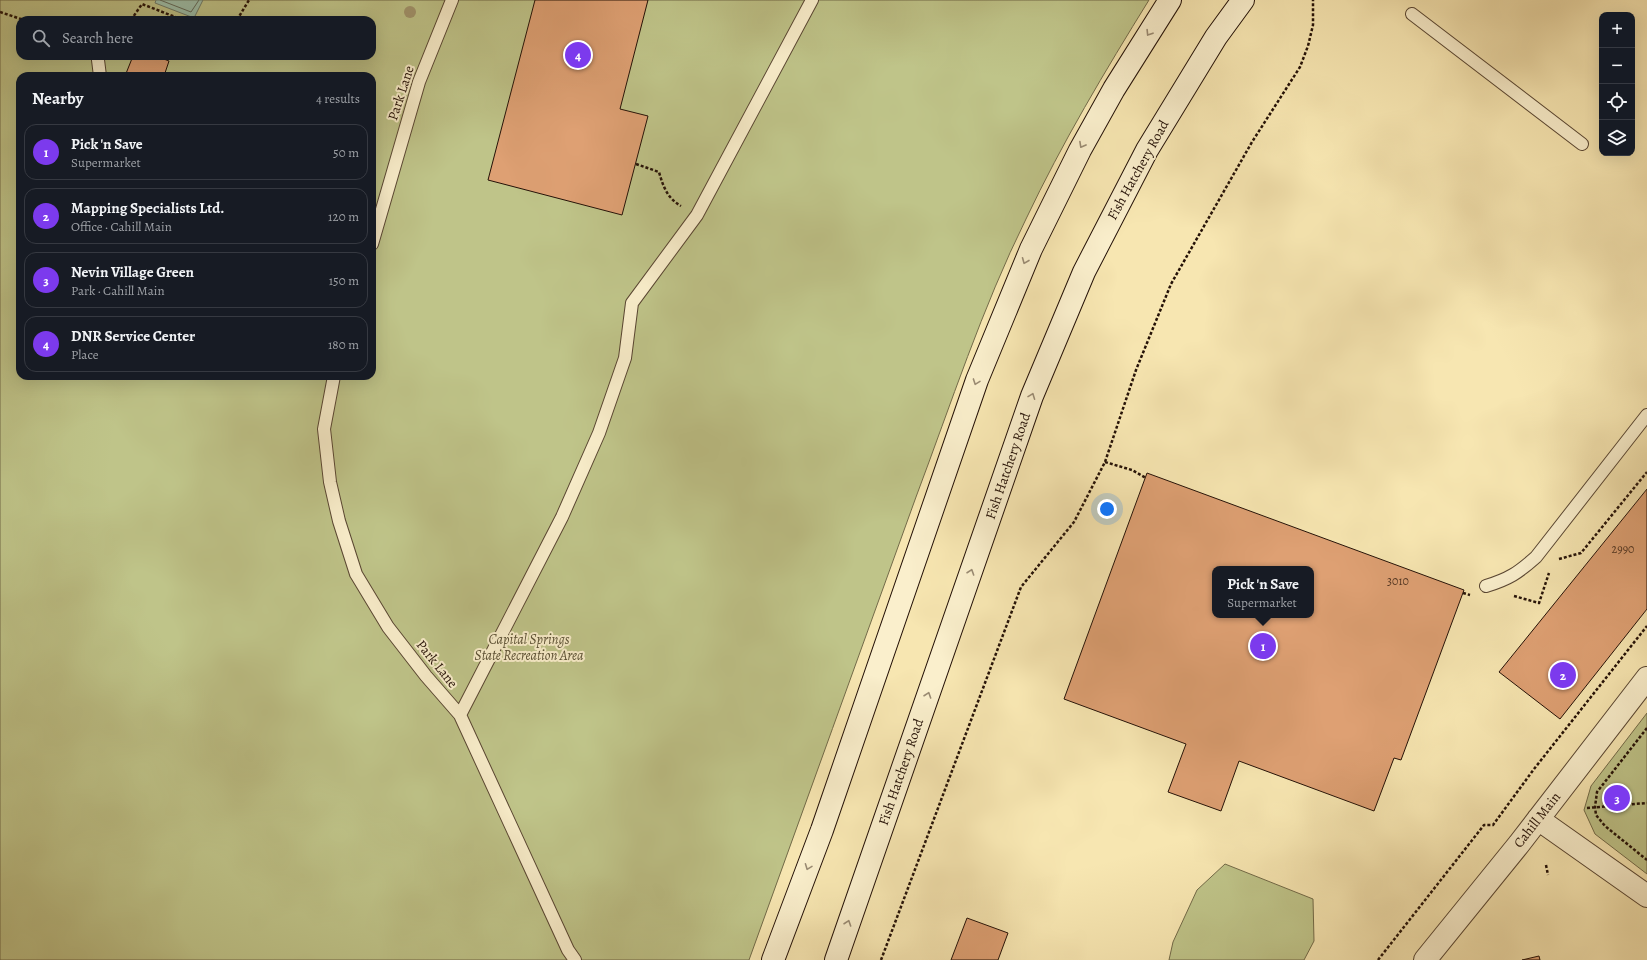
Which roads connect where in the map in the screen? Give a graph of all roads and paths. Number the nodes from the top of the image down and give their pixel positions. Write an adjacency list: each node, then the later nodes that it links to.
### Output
1 (249, 0): 11 (path)
2 (452, 0): 18 (lane, Park Lane)
3 (812, 0): 17 (lane)
4 (1170, 0): 37 (main road, one-way to 37)
5 (1243, 0): 38 (main road, Fish Hatchery Road, one-way to 5)
6 (1313, 0): 21 (path)
7 (0, 12): 12 (path)
8 (1412, 14): 15 (lane)
9 (134, 16): 10 (path)
10 (172, 16)
11 (240, 16)
12 (16, 17)
13 (98, 60): 14 (lane)
14 (100, 72)
15 (1582, 144)
16 (636, 164): 17 (path)
17 (697, 215): 26 (lane)
18 (376, 230)
19 (333, 380): 26 (lane, Park Lane)
20 (1647, 415): 23 (lane)
21 (1105, 462): 22 (path); 39 (path)
22 (1146, 478)
23 (1486, 586)
24 (1647, 626): 40 (path)
25 (1647, 678): 31 (main road, Cahill Main)
26 (460, 715): 36 (lane, Park Lane)
27 (1647, 728): 29 (path)
28 (1647, 803): 29 (path)
29 (1595, 807): 30 (path); 32 (path)
30 (1587, 808)
31 (1538, 819): 35 (main road); 41 (main road, Cahill Main)
32 (1647, 860)
33 (1546, 865): 34 (path)
34 (1548, 875)
35 (1647, 896)
36 (575, 960)
37 (773, 960)
38 (836, 960)
39 (880, 960)
40 (1378, 960)
41 (1425, 960)

